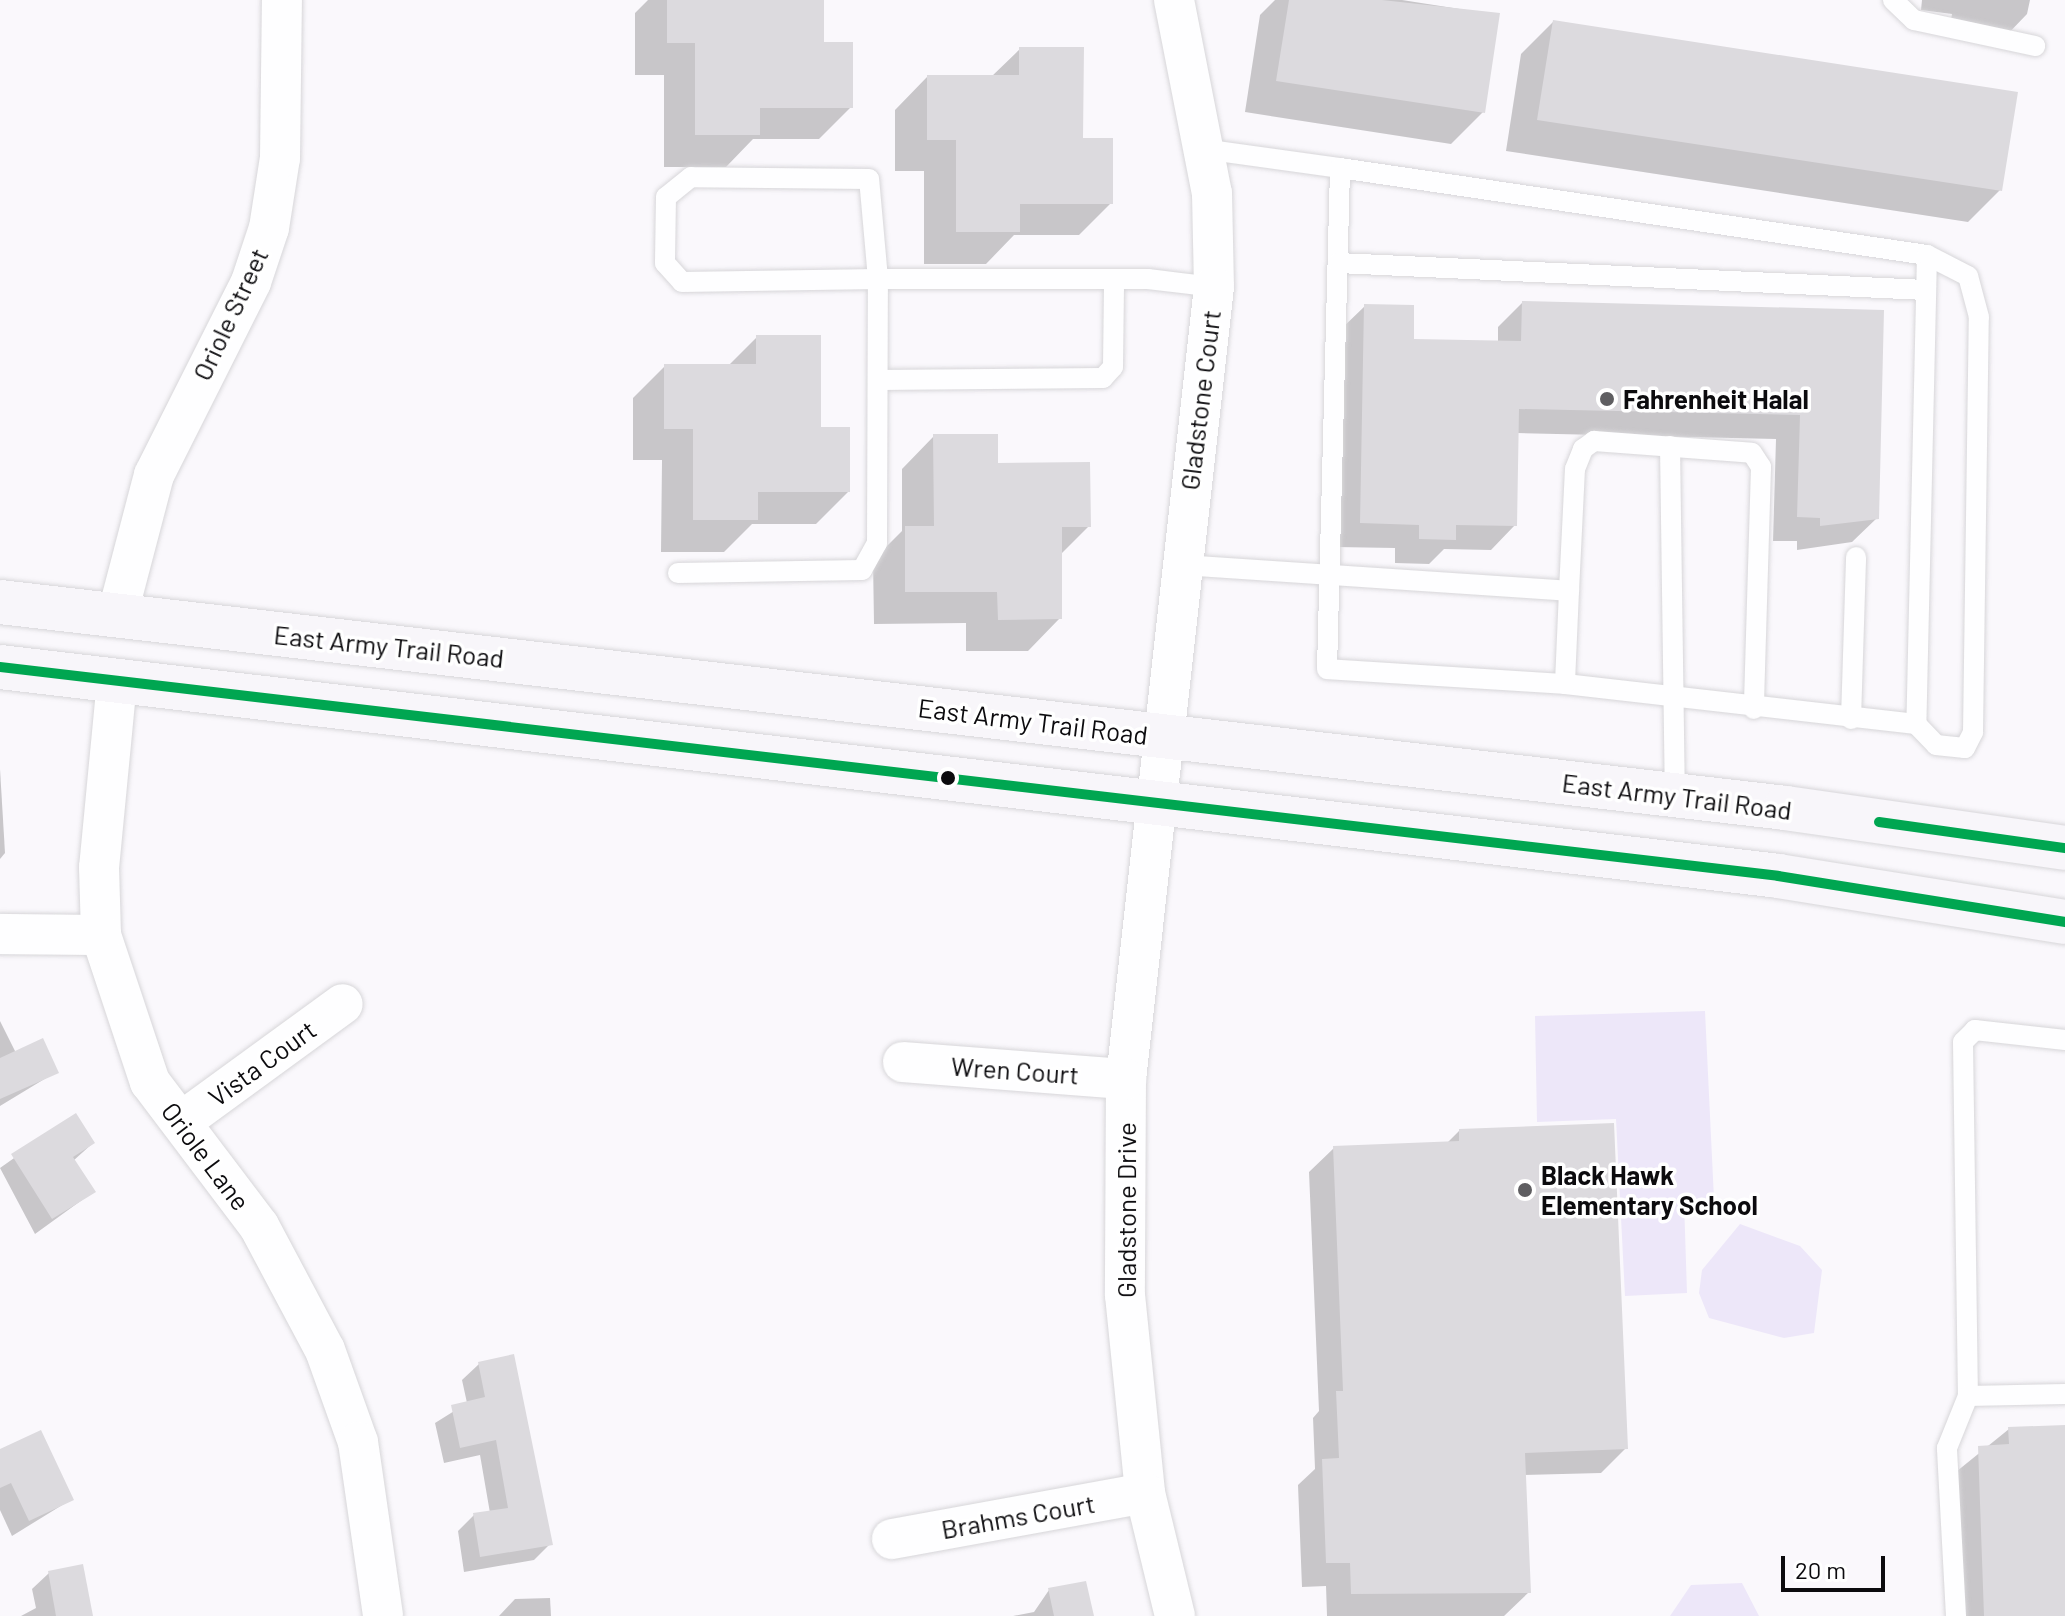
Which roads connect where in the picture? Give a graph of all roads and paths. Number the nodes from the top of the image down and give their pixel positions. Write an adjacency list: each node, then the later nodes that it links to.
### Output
1 (282, 0): 21 (street, Oriole Street)
2 (1174, 0): 5 (street, Gladstone Court)
3 (1893, 0): 4 (lane)
4 (2035, 46)
5 (1203, 149): 6 (lane); 11 (street, Gladstone Court)
6 (1340, 168): 7 (lane); 8 (lane)
7 (1927, 255): 12 (lane); 28 (lane)
8 (1338, 263): 12 (lane); 18 (lane)
9 (878, 279): 9 (lane); 10 (lane); 13 (lane)
10 (1114, 280): 11 (lane); 13 (lane)
11 (1214, 287): 16 (street, Gladstone Court)
12 (1926, 290): 28 (lane)
13 (879, 380): 17 (lane)
14 (1670, 446): 19 (lane); 25 (lane); 26 (lane)
15 (1856, 557): 27 (lane)
16 (1181, 565): 18 (lane); 29 (street, Gladstone Court)
17 (678, 573)
18 (1330, 576): 19 (lane); 24 (lane)
19 (1569, 591): 24 (lane)
20 (0, 602): 21 (main road, East Army Trail Road)
21 (117, 616): 29 (main road, East Army Trail Road)
22 (0, 667): 23 (main road)
23 (117, 681): 31 (main road); 35 (street, Oriole Lane)
24 (1565, 684): 25 (lane)
25 (1673, 698): 26 (lane); 30 (lane)
26 (1754, 709): 27 (lane)
27 (1851, 719): 28 (lane)
28 (1916, 724)
29 (1163, 736): 30 (main road, East Army Trail Road); 31 (street, Gladstone Court)
30 (1675, 796): 32 (main road, East Army Trail Road)
31 (1156, 801): 33 (main road); 39 (street, Gladstone Drive)
32 (2065, 848)
33 (2065, 922)
34 (0, 934): 35 (street)
35 (101, 935): 40 (street, Oriole Lane)
36 (343, 1004): 40 (street, Vista Court)
37 (2065, 1040): 42 (lane)
38 (903, 1062): 39 (street, Wren Court)
39 (1126, 1079): 43 (street, Gladstone Drive)
40 (181, 1122): 45 (street, Oriole Lane)
41 (2065, 1394): 42 (lane)
42 (1968, 1396): 47 (lane)
43 (1145, 1493): 44 (street, Brahms Court); 46 (street, Gladstone Drive)
44 (892, 1539)
45 (383, 1616)
46 (1175, 1616)
47 (1956, 1616)

